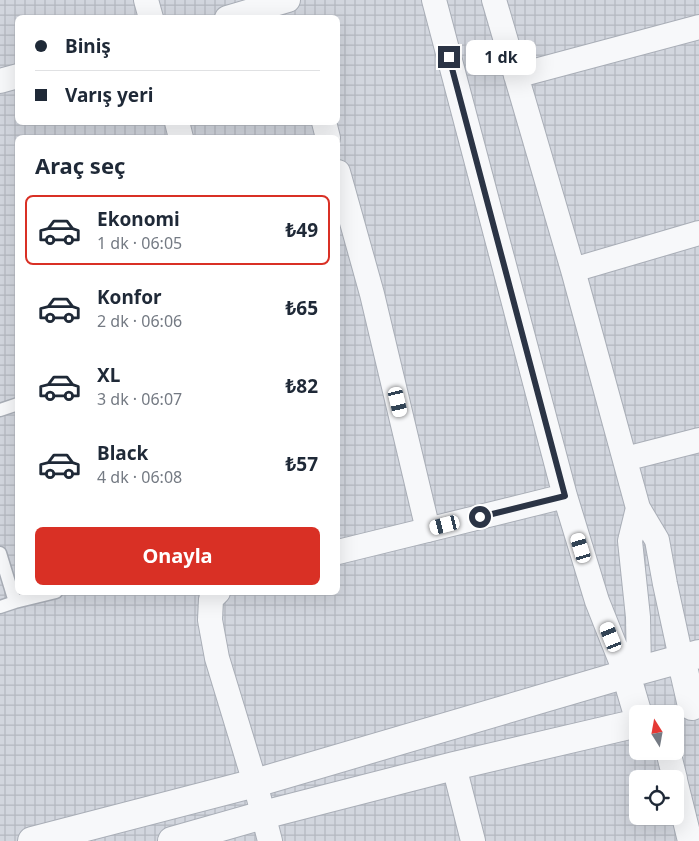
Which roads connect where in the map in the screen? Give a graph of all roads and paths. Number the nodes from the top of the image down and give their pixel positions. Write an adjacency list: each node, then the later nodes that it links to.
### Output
1 (146, 0): 5 (street)
2 (288, 0): 6 (street); 7 (street)
3 (434, 0): 19 (street)
4 (494, 0): 9 (street)
5 (150, 15)
6 (237, 15)
7 (293, 15)
8 (699, 27): 9 (street)
9 (516, 76): 14 (street)
10 (15, 77): 11 (street)
11 (0, 81)
12 (340, 179): 21 (street)
13 (699, 233): 14 (street)
14 (573, 270): 18 (street)
15 (15, 405): 16 (lane)
16 (0, 410)
17 (699, 440): 18 (street)
18 (625, 459): 20 (street)
19 (565, 496): 21 (street); 29 (street)
20 (638, 508): 28 (street); 29 (street)
21 (428, 530): 22 (street)
22 (340, 552)
23 (0, 553): 26 (lane)
24 (43, 595): 26 (lane)
25 (215, 595): 34 (street)
26 (14, 602): 27 (lane)
27 (0, 607)
28 (690, 656): 29 (street); 31 (street)
29 (632, 672): 30 (street); 34 (street)
30 (637, 705)
31 (687, 708)
32 (629, 726): 33 (street)
33 (454, 766): 36 (street); 39 (street)
34 (255, 783): 36 (street); 37 (street)
35 (684, 817): 40 (street)
36 (266, 828): 38 (street)
37 (32, 841)
38 (172, 841)
39 (473, 841)
40 (690, 841)

